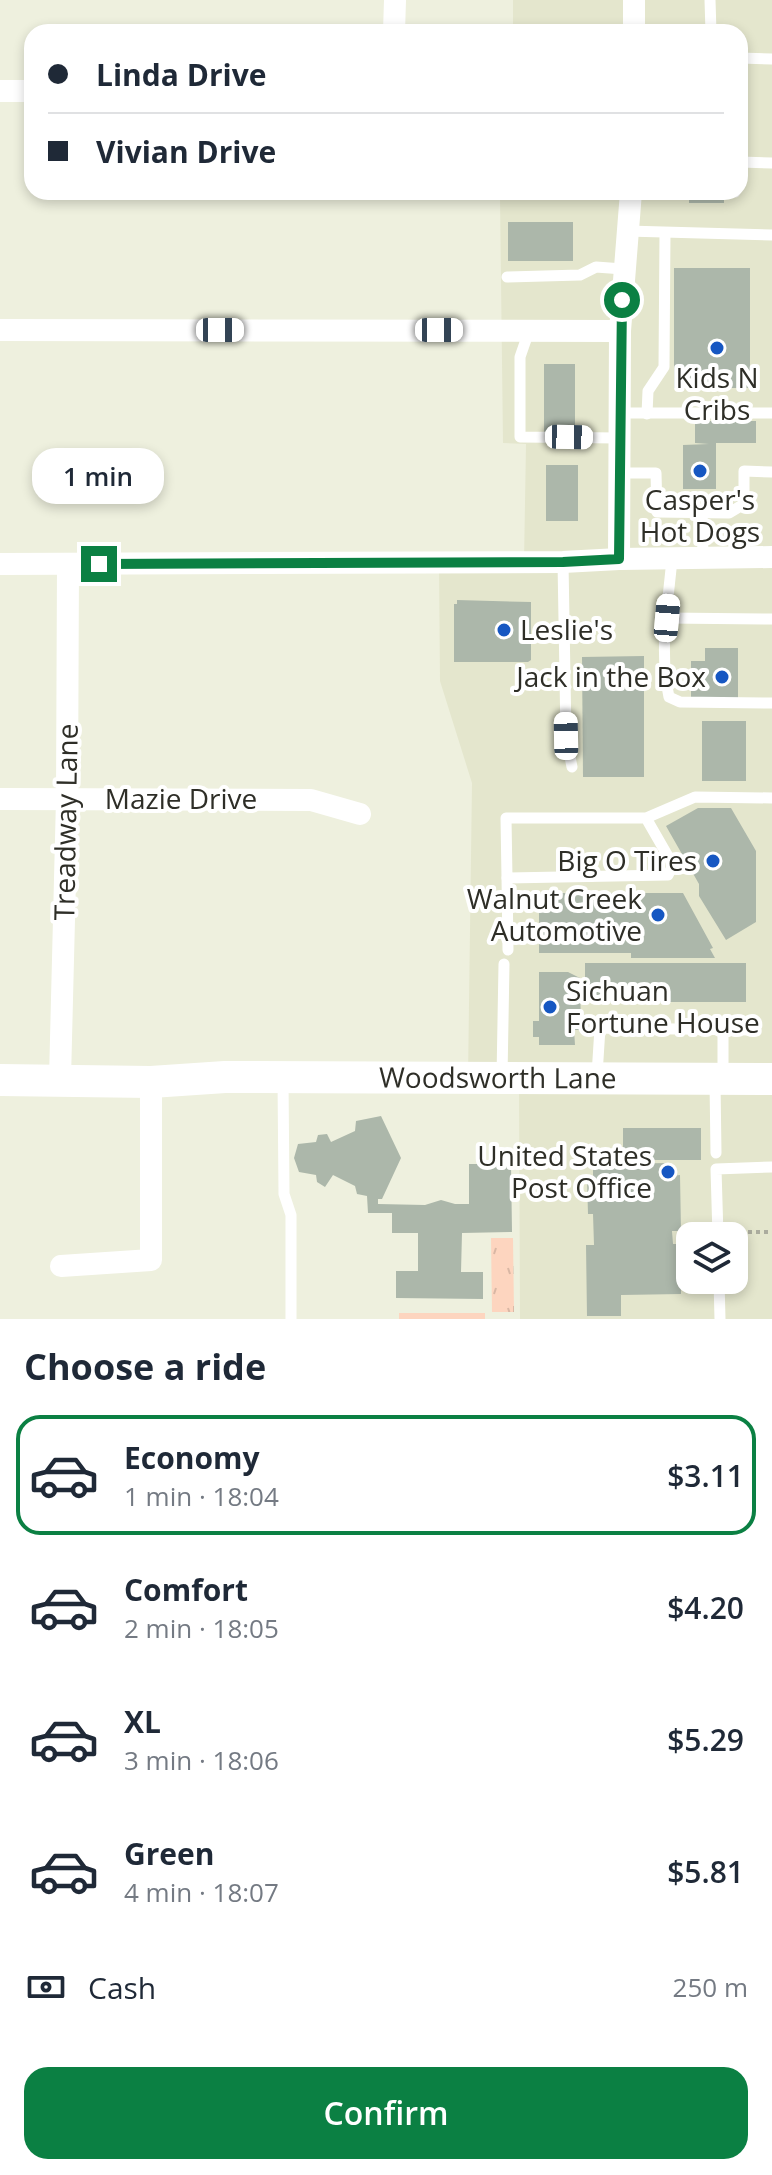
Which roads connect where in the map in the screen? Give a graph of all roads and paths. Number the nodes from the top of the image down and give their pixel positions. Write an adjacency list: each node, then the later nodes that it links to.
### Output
1 (395, 0): 4 (street)
2 (634, 0): 5 (street)
3 (710, 0): 6 (lane)
4 (394, 24)
5 (634, 24)
6 (711, 24)
7 (748, 58): 8 (lane)
8 (772, 59)
9 (0, 91): 10 (street)
10 (24, 91)
11 (748, 162): 12 (lane)
12 (772, 163)
13 (630, 200): 14 (street)
14 (627, 231): 15 (lane); 17 (street)
15 (665, 233): 16 (lane); 24 (lane)
16 (772, 235)
17 (623, 269): 18 (lane); 21 (street)
18 (507, 277)
19 (0, 330): 20 (street)
20 (529, 330): 21 (street); 25 (lane)
21 (620, 331): 22 (street)
22 (619, 413): 24 (lane); 25 (street)
23 (772, 413): 24 (lane)
24 (647, 414)
25 (618, 438): 27 (street)
26 (772, 472): 28 (lane)
27 (619, 473): 28 (lane); 31 (street)
28 (702, 512): 30 (lane)
29 (772, 557): 30 (street)
30 (703, 558): 32 (street)
31 (619, 559): 32 (street); 33 (street)
32 (672, 559): 36 (lane)
33 (563, 562): 35 (street); 39 (lane)
34 (0, 564): 35 (street)
35 (68, 564): 42 (street, Treadway Lane)
36 (667, 618): 37 (lane); 38 (lane)
37 (772, 619)
38 (772, 703)
39 (572, 767)
40 (772, 798): 44 (lane)
41 (0, 799): 42 (street, Mazie Drive)
42 (67, 799): 43 (street, Mazie Drive); 51 (street, Treadway Lane)
43 (360, 814)
44 (646, 818): 45 (lane); 45 (lane)
45 (507, 878): 46 (lane)
46 (508, 950)
47 (504, 964): 54 (lane)
48 (723, 1030): 49 (lane); 55 (lane); 56 (lane)
49 (753, 1030)
50 (0, 1059): 51 (street, Woodsworth Lane)
51 (60, 1069): 52 (street, Woodsworth Lane); 58 (street, Woodsworth Lane); 59 (street, Woodsworth Lane)
52 (225, 1077): 53 (street, Woodsworth Lane); 59 (street, Woodsworth Lane)
53 (283, 1078): 54 (street, Woodsworth Lane); 67 (lane)
54 (502, 1078): 55 (street, Woodsworth Lane)
55 (597, 1078): 56 (street, Woodsworth Lane)
56 (719, 1078): 57 (street, Woodsworth Lane); 60 (lane)
57 (772, 1079)
58 (0, 1080)
59 (151, 1082): 65 (street)
60 (716, 1153)
61 (772, 1167): 62 (lane)
62 (718, 1222)
63 (772, 1232): 64 (path)
64 (748, 1233)
65 (61, 1266)
66 (719, 1294): 68 (lane)
67 (291, 1319)
68 (720, 1319)

